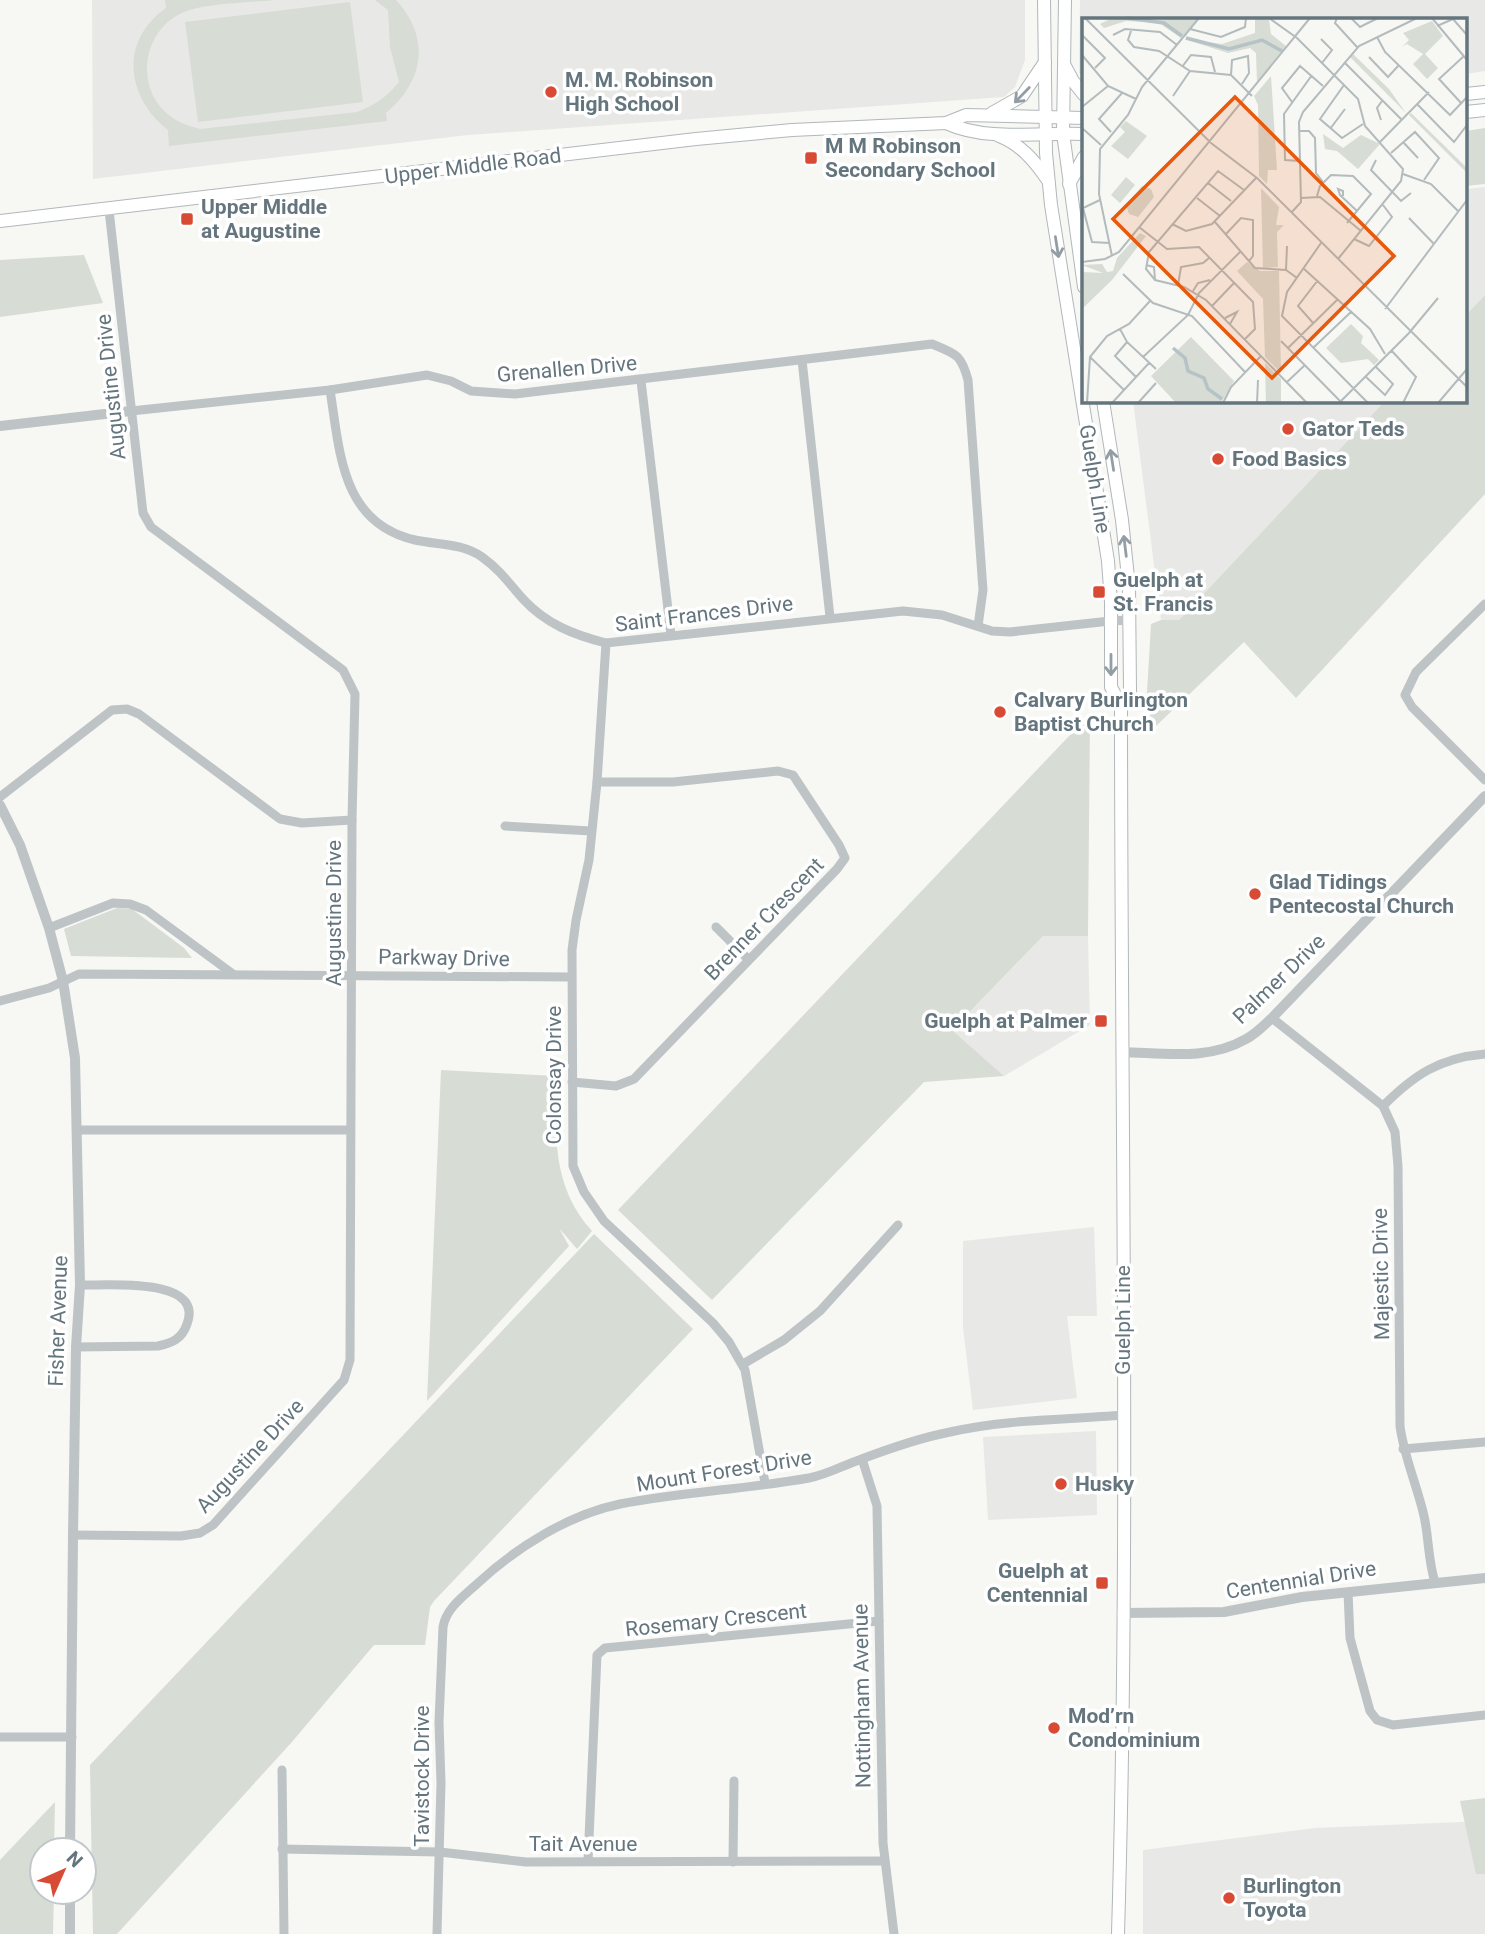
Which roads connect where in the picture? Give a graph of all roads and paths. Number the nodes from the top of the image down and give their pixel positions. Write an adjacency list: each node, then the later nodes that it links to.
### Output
1 (1044, 0): 3 (main road, Guelph Line)
2 (1065, 0): 4 (main road)
3 (1045, 61): 6 (main road, one-way to 6); 7 (main road, Guelph Line)
4 (1064, 64): 5 (main road); 8 (main road)
5 (1082, 92)
6 (987, 115): 7 (main road, Upper Middle Road); 10 (main road, Upper Middle Road)
7 (1046, 117): 8 (main road, Upper Middle Road); 13 (main road, Guelph Line)
8 (1063, 117): 9 (main road, Upper Middle Road); 11 (main road)
9 (1082, 118)
10 (946, 123): 12 (main road, Upper Middle Road); 18 (main road, Upper Middle Road)
11 (1063, 133): 13 (main road, Upper Middle Road); 14 (main road, Upper Middle Road); 17 (main road)
12 (992, 134): 13 (main road, Upper Middle Road); 16 (main road)
13 (1046, 134): 16 (main road, Guelph Line)
14 (1082, 134)
15 (1082, 161): 17 (main road)
16 (1048, 179): 23 (main road, Guelph Line, one-way to 23)
17 (1069, 184): 20 (main road)
18 (109, 210): 19 (main road, Upper Middle Road); 28 (street, Augustine Drive)
19 (0, 222)
20 (1082, 273)
21 (802, 360): 22 (street, Grenallen Drive); 32 (street); 35 (street, Grenallen Drive)
22 (640, 381): 24 (street, Grenallen Drive); 36 (street)
23 (1082, 385)
24 (330, 390): 28 (street, Grenallen Drive); 37 (street, Saint Frances Drive)
25 (1085, 402): 34 (main road, Guelph Line)
26 (1089, 402): 29 (main road)
27 (1103, 402): 29 (main road, Guelph Line)
28 (131, 411): 30 (street); 44 (street, Augustine Drive)
29 (1106, 420): 33 (main road, Guelph Line, one-way to 29)
30 (0, 426)
31 (1485, 604): 39 (street)
32 (830, 617): 35 (street, Saint Frances Drive); 36 (street, Saint Frances Drive)
33 (1131, 620): 34 (street, Saint Frances Drive); 38 (main road, Guelph Line)
34 (1111, 621): 35 (street, Saint Frances Drive); 38 (main road, Guelph Line, one-way to 38)
35 (978, 626)
36 (671, 635): 37 (street, Saint Frances Drive)
37 (606, 643): 40 (street, Colonsay Drive)
38 (1121, 706): 56 (main road, Guelph Line)
39 (1485, 780)
40 (597, 782): 46 (street, Colonsay Drive); 49 (street, Brenner Crescent)
41 (1485, 796): 55 (street, Palmer Drive)
42 (0, 797): 44 (street)
43 (0, 805): 48 (street, Fisher Avenue)
44 (352, 820): 51 (street, Augustine Drive)
45 (505, 826): 46 (street)
46 (591, 831): 52 (street, Colonsay Drive)
47 (716, 927): 49 (street)
48 (49, 928): 50 (street); 53 (street, Fisher Avenue)
49 (748, 960): 58 (street, Brenner Crescent)
50 (233, 974): 51 (street, Parkway Drive); 53 (street, Parkway Drive)
51 (352, 975): 52 (street, Parkway Drive); 60 (street, Augustine Drive)
52 (571, 977): 58 (street, Colonsay Drive)
53 (63, 981): 54 (street, Parkway Drive); 61 (street, Fisher Avenue)
54 (0, 1001)
55 (1272, 1018): 56 (street, Palmer Drive); 59 (street, Majestic Drive)
56 (1122, 1052): 66 (main road, Guelph Line)
57 (1485, 1054): 59 (street)
58 (572, 1082): 65 (street, Colonsay Drive)
59 (1383, 1107): 68 (street, Majestic Drive)
60 (350, 1129): 61 (street); 71 (street, Augustine Drive)
61 (79, 1130): 63 (street, Fisher Avenue)
62 (898, 1225): 65 (street)
63 (80, 1285): 64 (street, Fisher Avenue); 64 (street)
64 (76, 1347): 71 (street, Fisher Avenue)
65 (743, 1364): 70 (street, Colonsay Drive)
66 (1123, 1415): 69 (street, Mount Forest Drive); 75 (main road, Guelph Line)
67 (1485, 1442): 68 (street)
68 (1403, 1449): 73 (street, Majestic Drive)
69 (862, 1458): 70 (street, Mount Forest Drive); 77 (street, Nottingham Avenue)
70 (765, 1483): 76 (street, Mount Forest Drive)
71 (73, 1535): 80 (street, Fisher Avenue)
72 (1485, 1578): 73 (street, Centennial Drive)
73 (1435, 1581): 74 (street, Centennial Drive)
74 (1348, 1592): 75 (street, Centennial Drive); 78 (street)
75 (1122, 1613): 94 (main road, Guelph Line)
76 (444, 1618): 85 (street, Tavistock Drive)
77 (878, 1621): 86 (street, Rosemary Crescent); 87 (street, Nottingham Avenue)
78 (1485, 1715)
79 (0, 1737): 80 (street)
80 (72, 1737): 83 (street, Fisher Avenue)
81 (282, 1770): 84 (street)
82 (734, 1781): 88 (street)
83 (70, 1836)
84 (282, 1849): 85 (street, Tait Avenue); 91 (street)
85 (440, 1852): 86 (street, Tait Avenue); 92 (street, Tavistock Drive)
86 (588, 1861): 88 (street, Tait Avenue)
87 (884, 1861): 88 (street, Tait Avenue); 93 (street, Nottingham Avenue)
88 (733, 1862)
89 (70, 1906): 90 (street)
90 (70, 1934)
91 (284, 1934)
92 (437, 1934)
93 (894, 1934)
94 (1118, 1934)

